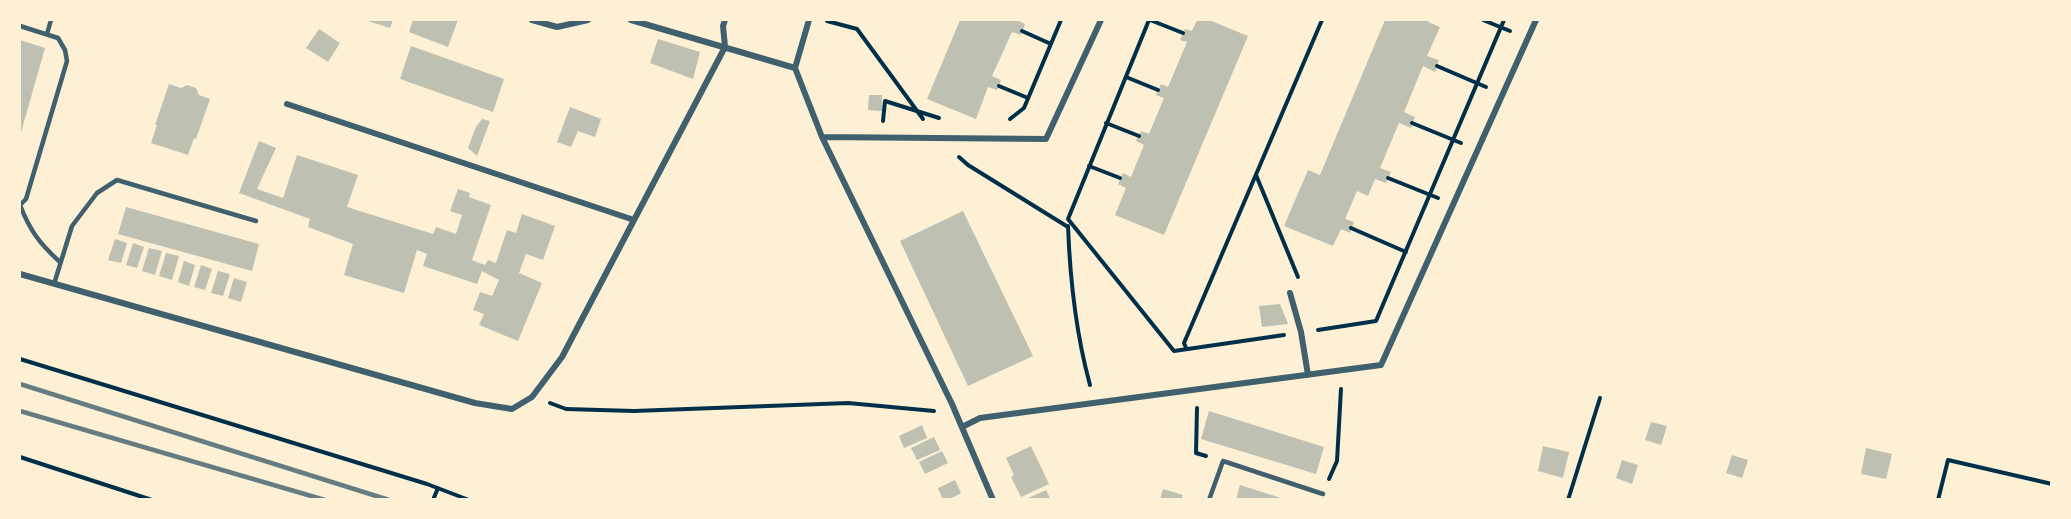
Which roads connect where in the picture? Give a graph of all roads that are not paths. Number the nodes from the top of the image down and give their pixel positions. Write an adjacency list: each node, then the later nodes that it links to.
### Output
1 (51, 20): 10 (lane)
2 (532, 20): 3 (street)
3 (588, 20)
4 (631, 20): 11 (street)
5 (725, 20): 11 (street)
6 (809, 20): 12 (street)
7 (1101, 20): 14 (street)
8 (1536, 20): 22 (street)
9 (20, 26): 10 (lane)
10 (46, 34): 15 (lane)
11 (725, 47): 12 (street); 16 (street)
12 (795, 68): 14 (street)
13 (287, 104): 16 (street)
14 (822, 137): 23 (street)
15 (20, 205): 18 (lane)
16 (634, 220): 20 (street)
17 (256, 221): 18 (lane)
18 (60, 262): 20 (lane)
19 (20, 274): 20 (street)
20 (54, 284)
21 (1290, 293): 22 (street)
22 (1308, 375): 23 (street)
23 (962, 427): 25 (street)
24 (1323, 494): 26 (lane)
25 (993, 500)
26 (1209, 500)

